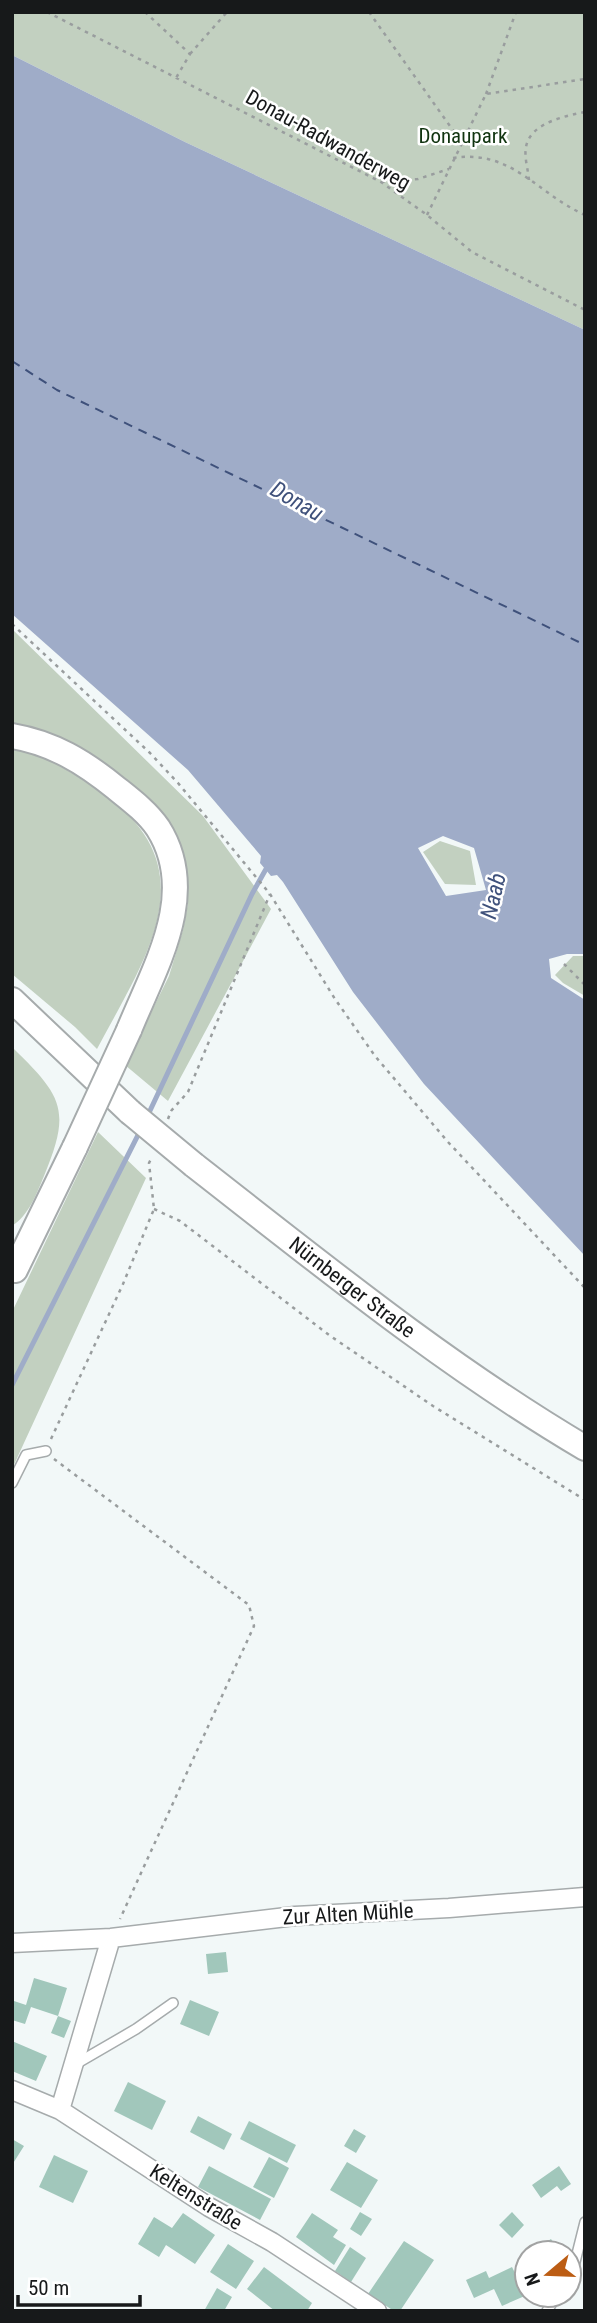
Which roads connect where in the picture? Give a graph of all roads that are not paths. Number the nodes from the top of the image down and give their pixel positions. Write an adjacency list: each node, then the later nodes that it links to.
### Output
1 (12, 736): 5 (main road, bridge)
2 (12, 1000): 4 (main road)
3 (12, 1021): 4 (main road)
4 (130, 1112): 6 (main road, Nürnberger Straße, bridge)
5 (14, 1269)
6 (585, 1448)
7 (46, 1451): 8 (lane)
8 (12, 1483)
9 (585, 1897): 10 (street, Zur Alten Mühle)
10 (111, 1938): 11 (street, Zur Alten Mühle); 13 (street)
11 (12, 1942)
12 (173, 2003): 13 (lane)
13 (73, 2066): 15 (street)
14 (12, 2090): 15 (street, Keltenstraße)
15 (60, 2110): 18 (street, Keltenstraße)
16 (585, 2222): 17 (lane)
17 (581, 2239)
18 (377, 2311)

